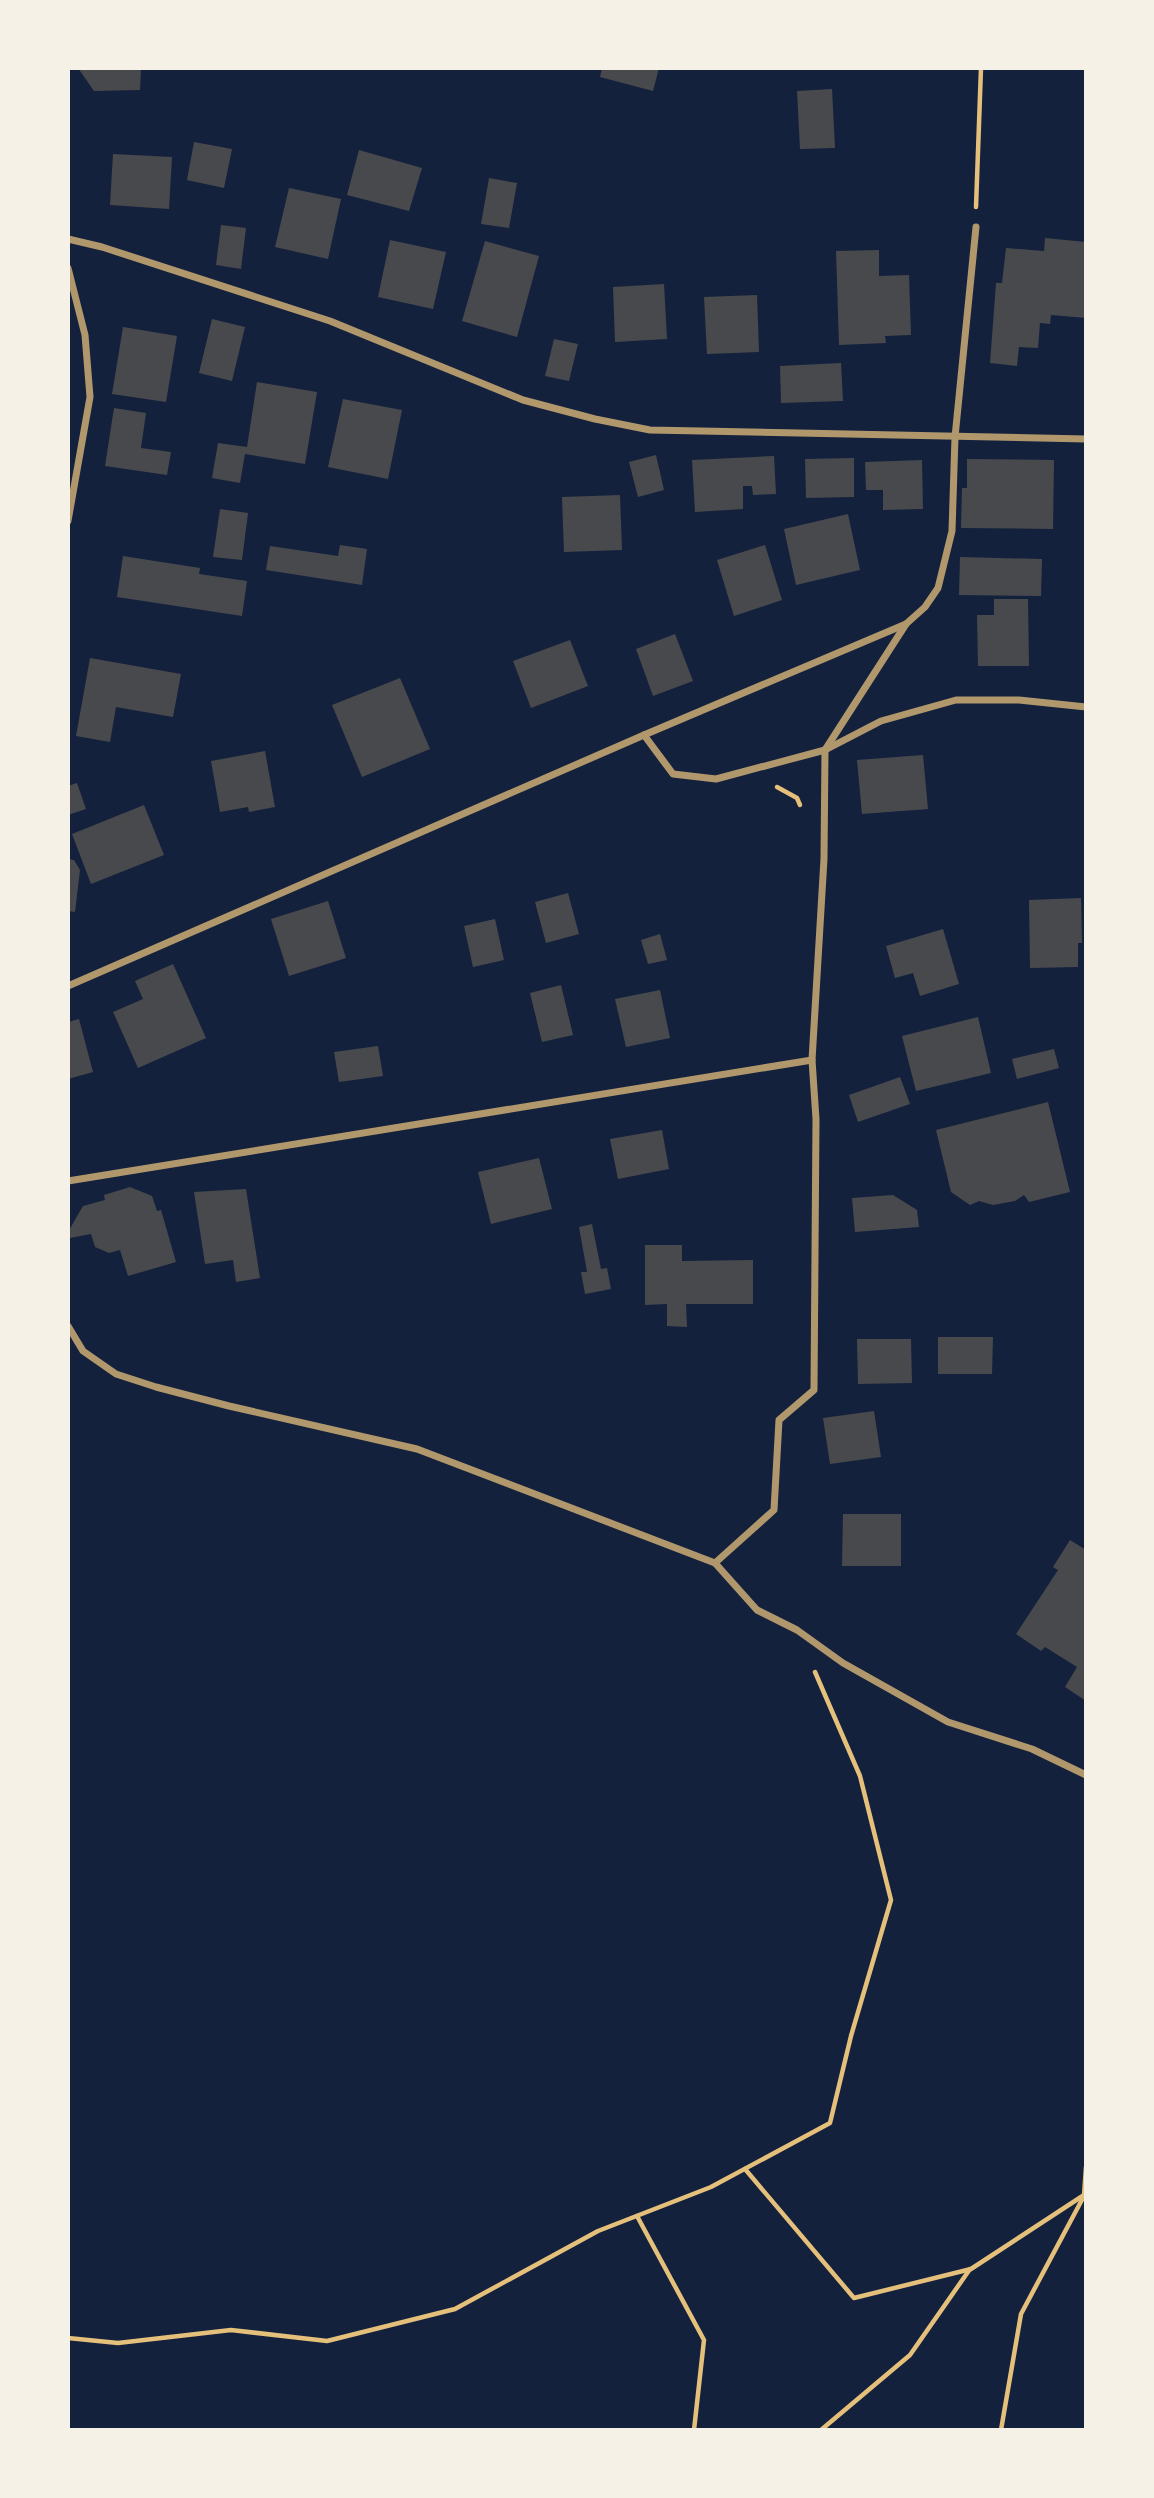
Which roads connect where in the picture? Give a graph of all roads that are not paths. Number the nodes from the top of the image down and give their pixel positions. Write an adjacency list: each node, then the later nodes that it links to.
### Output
1 (976, 227): 4 (street)
2 (68, 239): 4 (street)
3 (68, 268): 6 (street)
4 (955, 437): 5 (street); 7 (street)
5 (1086, 439)
6 (68, 521)
7 (906, 624): 9 (street); 10 (street)
8 (1086, 707): 10 (street)
9 (644, 734): 10 (street); 11 (street)
10 (825, 750): 12 (street)
11 (68, 986)
12 (812, 1060): 13 (street); 15 (street)
13 (68, 1181)
14 (68, 1326): 15 (street)
15 (715, 1563): 16 (street)
16 (1086, 1776)

